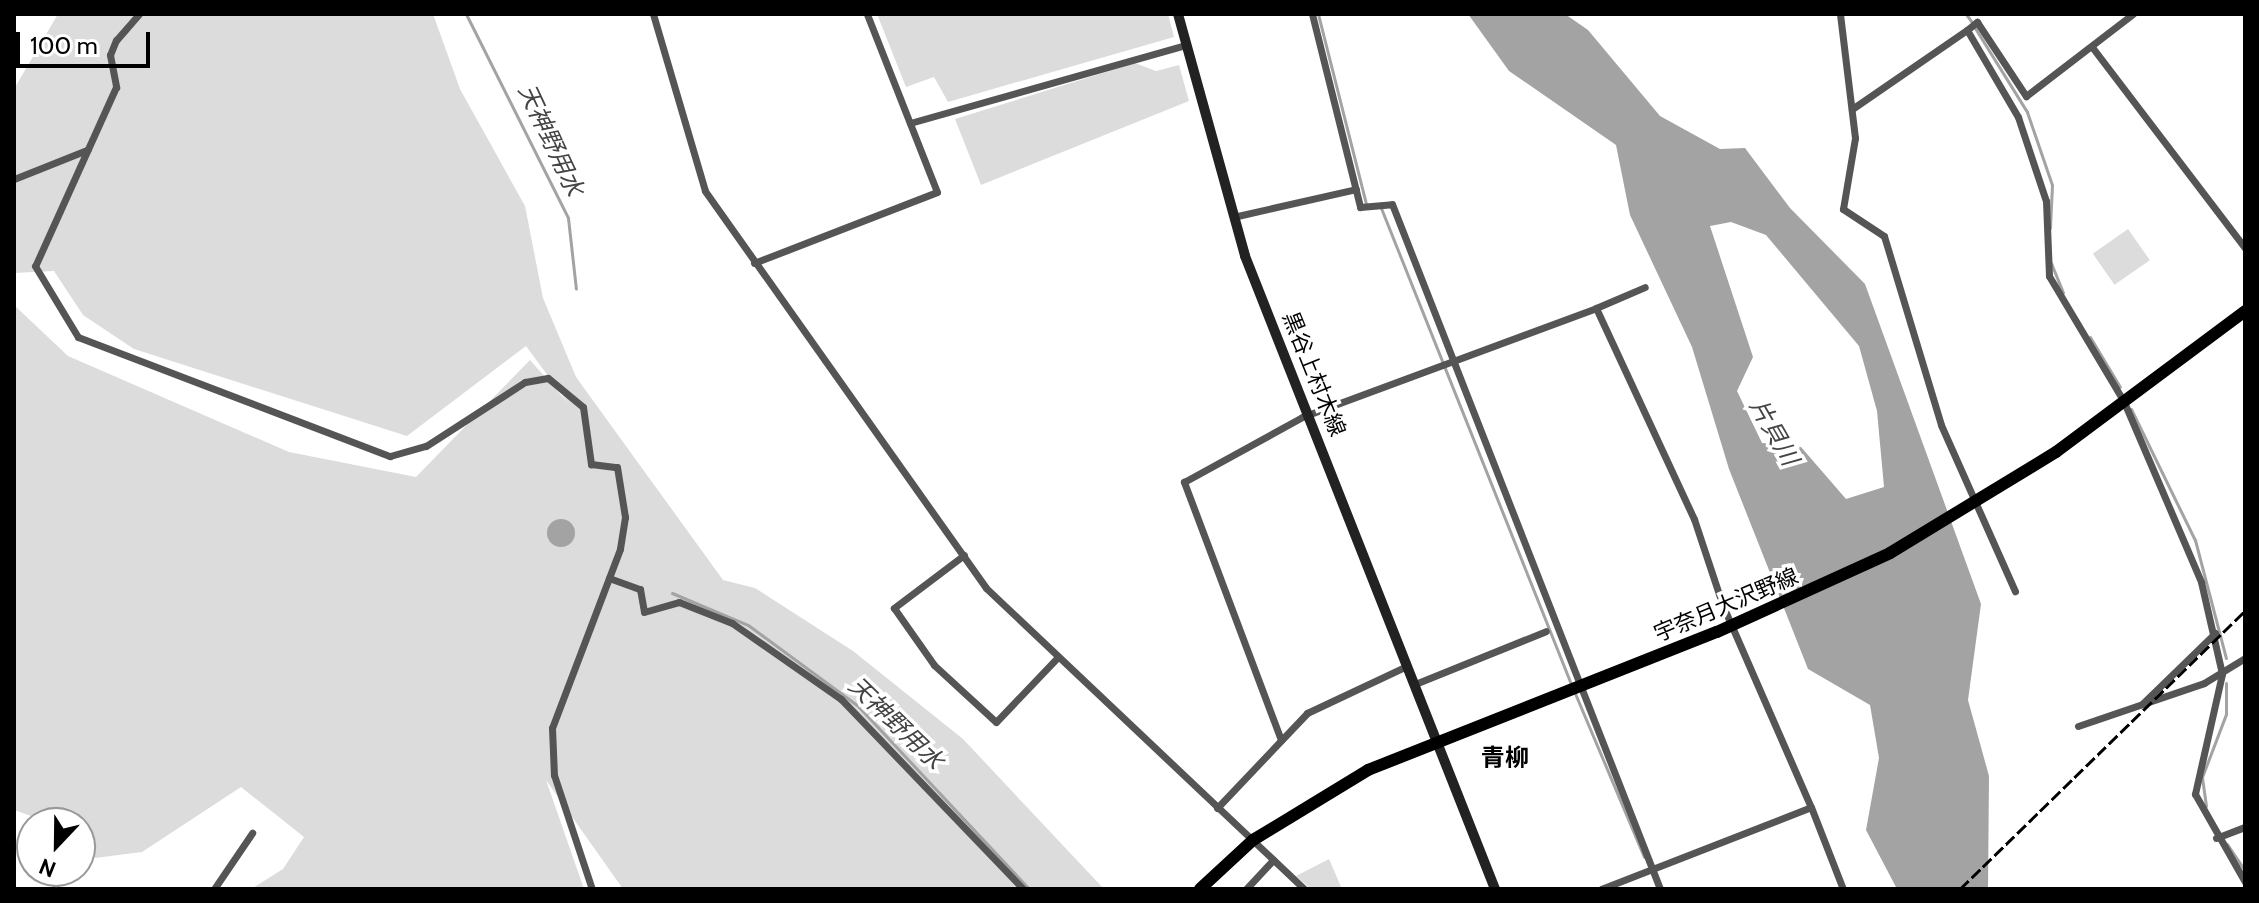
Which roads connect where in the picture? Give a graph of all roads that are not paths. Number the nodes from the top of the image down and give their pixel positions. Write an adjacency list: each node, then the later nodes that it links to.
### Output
1 (139, 14): 13 (street)
2 (653, 14): 18 (street)
3 (867, 14): 12 (street)
4 (1178, 14): 9 (main road, 黒谷上村木線)
5 (1312, 14): 15 (street)
6 (1840, 14): 11 (street)
7 (2133, 14): 10 (street)
8 (1967, 30): 10 (street); 11 (street); 23 (street)
9 (1185, 45): 12 (street); 16 (main road, 黒谷上村木線)
10 (2092, 47): 17 (street)
11 (1852, 109): 25 (street)
12 (910, 123): 18 (street)
13 (87, 150): 14 (street); 27 (street)
14 (14, 179)
15 (1356, 189): 16 (street); 22 (street)
16 (1232, 218): 24 (main road, 黒谷上村木線)
17 (2245, 248)
18 (754, 263): 26 (street)
19 (1645, 287): 20 (street)
20 (1596, 308): 22 (street); 41 (street)
21 (2245, 311): 23 (main road, 宇奈月大沢野線)
22 (1453, 362): 24 (street); 36 (street)
23 (2124, 402): 25 (main road, 宇奈月大沢野線); 30 (street)
24 (1309, 416): 33 (main road, 黒谷上村木線); 39 (street)
25 (1970, 506): 28 (street); 36 (main road, 宇奈月大沢野線)
26 (964, 555): 31 (street); 31 (street)
27 (609, 578): 50 (street); 51 (street)
28 (2015, 591)
29 (1546, 631): 35 (street)
30 (2215, 633): 34 (street); 37 (street)
31 (1058, 657): 42 (street)
32 (2245, 658): 34 (street)
33 (1407, 666): 35 (main road, 黒谷上村木線); 39 (street)
34 (2222, 674): 37 (street); 45 (street)
35 (1415, 684): 40 (main road, 黒谷上村木線)
36 (1579, 688): 40 (main road, 宇奈月大沢野線); 47 (street)
37 (2142, 704): 38 (street)
38 (2078, 726)
39 (1281, 740): 42 (street)
40 (1438, 741): 52 (main road, 宇奈月大沢野線); 55 (main road, 黒谷上村木線)
41 (1811, 807): 47 (street); 58 (street)
42 (1217, 808): 46 (street)
43 (2245, 827): 45 (street)
44 (252, 833): 49 (street)
45 (2216, 838): 48 (street)
46 (1271, 858): 53 (street); 54 (street)
47 (1651, 870): 56 (street); 57 (street)
48 (2245, 882)
49 (214, 889)
50 (592, 889)
51 (1023, 889)
52 (1200, 889)
53 (1246, 889)
54 (1304, 889)
55 (1495, 889)
56 (1601, 889)
57 (1660, 889)
58 (1843, 889)

